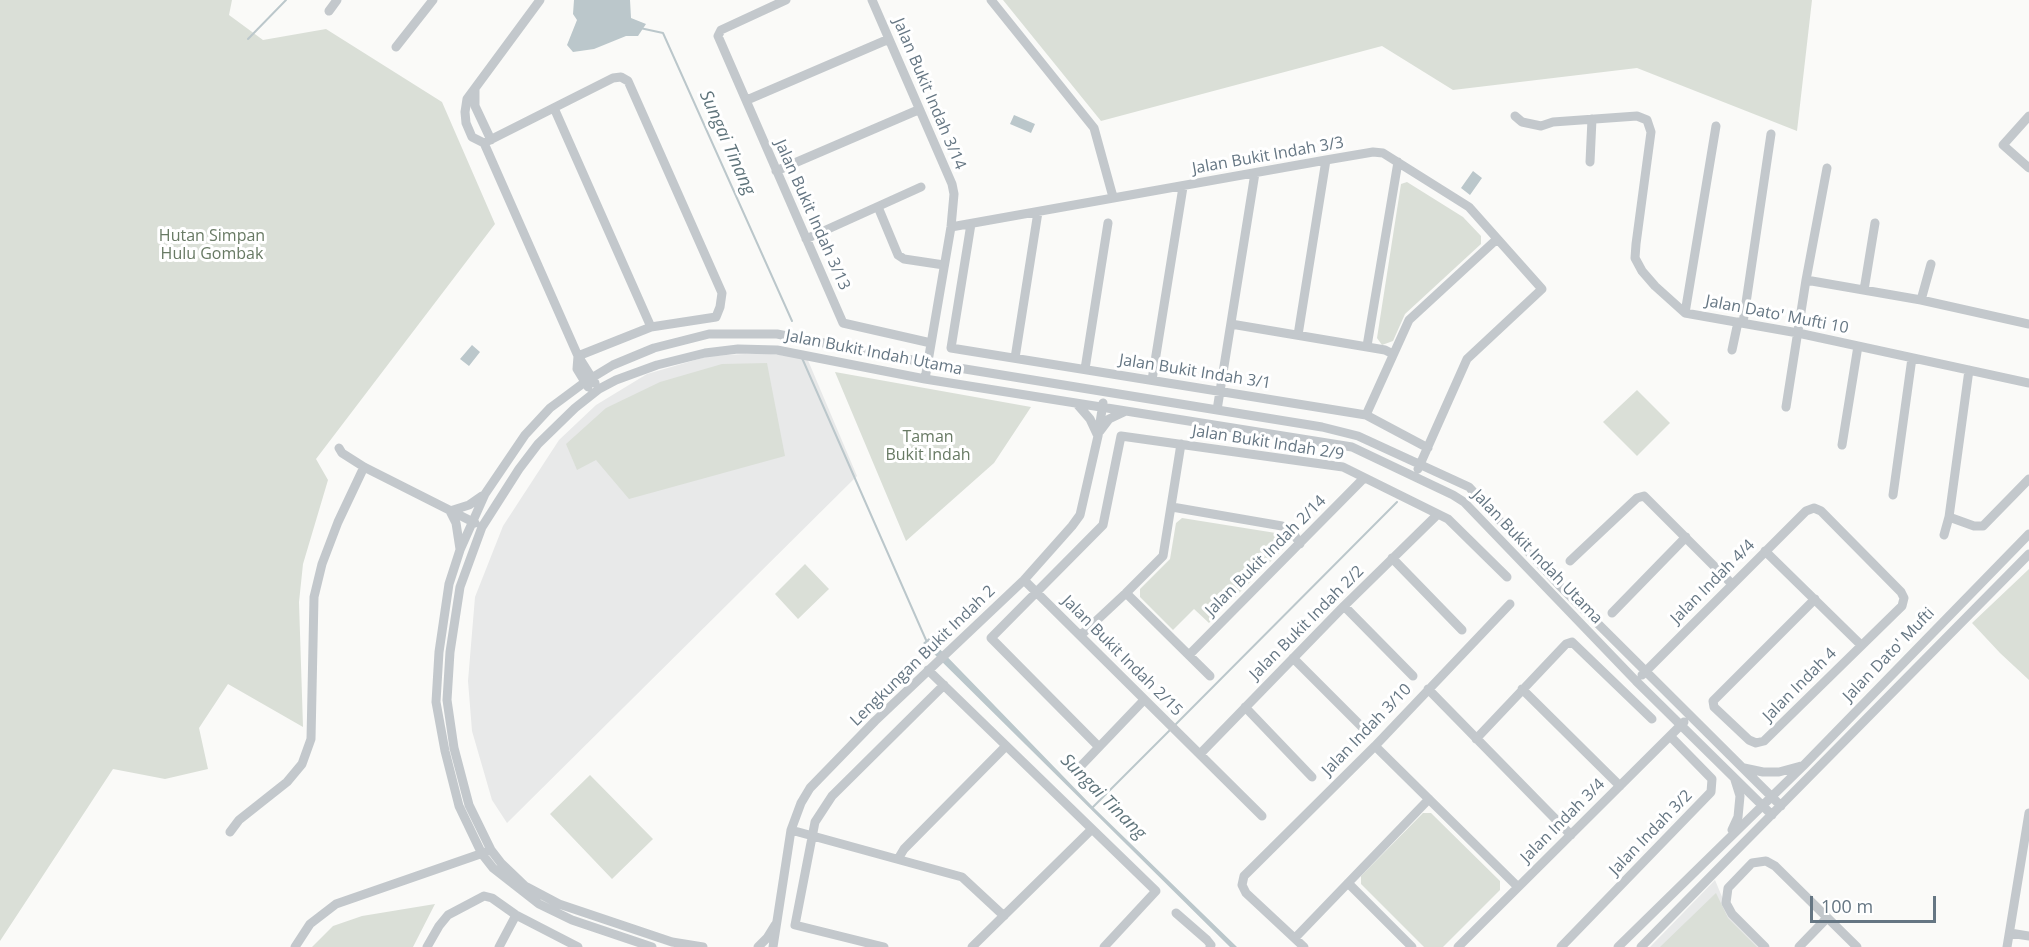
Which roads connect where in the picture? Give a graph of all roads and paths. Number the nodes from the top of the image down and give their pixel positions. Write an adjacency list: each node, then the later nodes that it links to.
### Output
1 (337, 0): 7 (street)
2 (433, 0): 9 (street)
3 (540, 0): 10 (street)
4 (786, 0): 11 (street, Jalan Bukit Indah 3/13)
5 (872, 0): 8 (street, Jalan Bukit Indah 3/14)
6 (991, 0): 29 (street)
7 (329, 11)
8 (889, 39): 11 (street); 13 (street, Jalan Bukit Indah 3/14)
9 (396, 47)
10 (477, 85): 19 (street); 19 (street)
11 (747, 100): 25 (street, Jalan Bukit Indah 3/13)
12 (554, 108): 19 (street); 47 (street); 47 (street)
13 (918, 110): 25 (street); 35 (street, Jalan Bukit Indah 3/14)
14 (1515, 116): 16 (street, Jalan Dato' Mufti 10)
15 (2029, 116): 24 (street)
16 (1592, 119): 22 (street); 43 (street, Jalan Dato' Mufti 10)
17 (1716, 126): 43 (street)
18 (1770, 134): 44 (street)
19 (487, 141): 55 (street)
20 (1326, 160): 21 (street, Jalan Bukit Indah 3/3); 26 (street, Jalan Bukit Indah 3/3); 49 (street)
21 (1398, 162): 37 (street, Jalan Bukit Indah 3/3); 51 (street)
22 (1590, 162)
23 (1827, 168): 40 (street)
24 (2029, 168)
25 (776, 171): 36 (street, Jalan Bukit Indah 3/13)
26 (1256, 173): 28 (street, Jalan Bukit Indah 3/3); 45 (street)
27 (921, 187): 30 (street)
28 (1183, 187): 29 (street, Jalan Bukit Indah 3/3); 63 (street)
29 (1113, 197): 31 (street, Jalan Bukit Indah 3/3)
30 (878, 207): 36 (street); 38 (street)
31 (1038, 212): 34 (street, Jalan Bukit Indah 3/3); 56 (street)
32 (1108, 223): 59 (street)
33 (1875, 223): 41 (street)
34 (970, 224): 35 (street, Jalan Bukit Indah 3/3); 56 (street, Jalan Bukit Indah 3/1)
35 (951, 227): 38 (street, Jalan Bukit Indah 3/14)
36 (806, 239): 50 (street, Jalan Bukit Indah 3/13)
37 (1497, 239): 54 (street); 78 (street, Jalan Bukit Indah 3/3)
38 (944, 264): 50 (street, Jalan Bukit Indah 3/14)
39 (1931, 264): 42 (street)
40 (1806, 280): 41 (street); 48 (street)
41 (1864, 290): 42 (street)
42 (1921, 300): 46 (street)
43 (1685, 313): 44 (street, Jalan Dato' Mufti 10)
44 (1740, 322): 48 (street, Jalan Dato' Mufti 10); 53 (street)
45 (1232, 324): 49 (street); 65 (street)
46 (2029, 324)
47 (651, 327): 55 (street)
48 (1798, 333): 52 (street, Jalan Dato' Mufti 10); 70 (street)
49 (1298, 335): 51 (street)
50 (931, 343): 58 (street, Jalan Bukit Indah 3/14)
51 (1367, 346): 54 (street)
52 (1858, 346): 57 (street, Jalan Dato' Mufti 10); 76 (street)
53 (1732, 350)
54 (1393, 354): 73 (street)
55 (578, 356): 62 (street)
56 (1015, 358): 59 (street, Jalan Bukit Indah 3/1)
57 (1912, 358): 60 (street, Jalan Dato' Mufti 10); 85 (street)
58 (928, 363): 61 (street, Jalan Bukit Indah 3/14); 62 (street, Jalan Bukit Indah Utama); 67 (street, Jalan Bukit Indah Utama)
59 (1085, 369): 63 (street, Jalan Bukit Indah 3/1)
60 (1970, 370): 64 (street, Jalan Dato' Mufti 10); 89 (street)
61 (925, 379): 66 (street, Jalan Bukit Indah Utama); 68 (street, Jalan Bukit Indah Utama)
62 (588, 380): 66 (street); 84 (street, Jalan Bukit Indah Utama)
63 (1152, 380): 65 (street, Jalan Bukit Indah 3/1)
64 (2027, 380)
65 (1221, 391): 71 (street); 73 (street, Jalan Bukit Indah 3/1)
66 (596, 392): 91 (street, Jalan Bukit Indah Utama)
67 (1104, 392): 69 (street, Lengkungan Bukit Indah 2); 71 (street, Jalan Bukit Indah Utama)
68 (1076, 403): 69 (street, Jalan Bukit Indah Utama); 74 (street)
69 (1102, 407): 72 (street, Jalan Bukit Indah Utama); 74 (street, Lengkungan Bukit Indah 2)
70 (1786, 407)
71 (1217, 410): 79 (street, Jalan Bukit Indah Utama)
72 (1126, 411): 74 (street); 81 (street, Jalan Bukit Indah Utama)
73 (1366, 415): 78 (street, Jalan Bukit Indah 3/1)
74 (1098, 436): 102 (street, Lengkungan Bukit Indah 2)
75 (1181, 444): 82 (street, Jalan Bukit Indah 2/9); 86 (street); 104 (street, Jalan Bukit Indah 2/9)
76 (1842, 445)
77 (339, 448): 80 (street)
78 (1428, 448): 79 (street)
79 (1420, 464): 81 (street); 117 (street, Jalan Bukit Indah Utama)
80 (364, 467): 87 (street); 151 (street)
81 (1415, 477): 120 (street, Jalan Bukit Indah Utama)
82 (1364, 478): 88 (street, Jalan Bukit Indah 2/9); 95 (street, Jalan Bukit Indah 2/14)
83 (2029, 479): 89 (street)
84 (485, 494): 87 (street); 90 (street, Jalan Bukit Indah Utama)
85 (1893, 495)
86 (1172, 507): 95 (street); 105 (street)
87 (450, 511): 90 (street); 96 (street)
88 (1437, 515): 99 (street, Jalan Bukit Indah 2/2); 101 (street, Jalan Bukit Indah 2/9)
89 (1948, 517): 93 (street)
90 (471, 522): 91 (street); 96 (street, Jalan Bukit Indah Utama)
91 (482, 527): 155 (street, Jalan Bukit Indah Utama)
92 (2029, 534): 136 (street, Jalan Dato' Mufti)
93 (1944, 535)
94 (1686, 537): 100 (street); 103 (street); 110 (street)
95 (1300, 544): 114 (street, Jalan Bukit Indah 2/14)
96 (460, 550): 155 (street, Jalan Bukit Indah Utama)
97 (1765, 551): 103 (street, Jalan Indah 4/4); 106 (street, Jalan Indah 4/4); 107 (street)
98 (2029, 554): 145 (street, Jalan Dato' Mufti)
99 (1392, 558): 109 (street, Jalan Bukit Indah 2/2); 111 (street)
100 (1570, 561)
101 (1507, 577)
102 (1024, 580): 104 (street, Jalan Bukit Indah 2/15); 116 (street, Lengkungan Bukit Indah 2)
103 (1732, 584): 117 (street, Jalan Indah 4/4)
104 (1036, 593): 112 (street, Jalan Bukit Indah 2/15); 134 (street)
105 (1126, 593): 112 (street); 114 (street)
106 (1904, 598): 113 (street, Jalan Indah 4)
107 (1815, 599): 113 (street); 113 (street, Jalan Indah 4)
108 (1510, 604): 122 (street, Jalan Indah 3/10)
109 (1344, 606): 115 (street, Jalan Bukit Indah 2/2); 119 (street)
110 (1612, 613)
111 (1462, 630)
112 (1081, 636): 124 (street, Jalan Bukit Indah 2/15)
113 (1861, 645)
114 (1189, 655): 118 (street)
115 (1293, 658): 125 (street, Jalan Bukit Indah 2/2); 129 (street)
116 (928, 670): 121 (street); 150 (street, Lengkungan Bukit Indah 2)
117 (1645, 672): 120 (street, Jalan Indah 4/4); 126 (street, Jalan Bukit Indah Utama)
118 (1210, 676)
119 (1413, 676)
120 (1636, 681): 128 (street, Jalan Bukit Indah Utama)
121 (944, 686): 132 (street); 153 (street)
122 (1428, 689): 131 (street); 133 (street, Jalan Indah 3/10)
123 (1522, 689): 127 (street); 131 (street); 141 (street)
124 (1144, 700): 134 (street); 135 (street, Jalan Bukit Indah 2/15)
125 (1245, 707): 135 (street, Jalan Bukit Indah 2/2); 139 (street)
126 (1690, 716): 128 (street, Jalan Indah 3/4); 137 (street, Jalan Bukit Indah Utama)
127 (1652, 718)
128 (1681, 725): 130 (street, Jalan Indah 3/4); 140 (street, Jalan Bukit Indah Utama)
129 (1362, 727)
130 (1670, 736): 141 (street, Jalan Indah 3/4); 183 (street, Jalan Indah 3/2)
131 (1476, 739): 152 (street)
132 (1006, 746): 149 (street); 156 (street)
133 (1375, 746): 143 (street); 166 (street, Jalan Indah 3/10)
134 (1099, 747): 138 (street)
135 (1200, 754): 148 (street, Jalan Bukit Indah 2/15)
136 (1803, 766): 137 (street); 142 (street, Jalan Dato' Mufti)
137 (1742, 768): 142 (street, Jalan Bukit Indah Utama)
138 (1078, 769)
139 (1312, 777)
140 (1734, 778): 144 (street, Jalan Bukit Indah Utama); 154 (street)
141 (1620, 786): 152 (street, Jalan Indah 3/4)
142 (1771, 796): 144 (street); 145 (street, Jalan Bukit Indah Utama)
143 (1429, 799): 157 (street); 158 (street)
144 (1762, 805): 147 (street, Jalan Bukit Indah Utama); 154 (street)
145 (1781, 806): 147 (street)
146 (2029, 813): 164 (street)
147 (1772, 815): 185 (street)
148 (1262, 816)
149 (1092, 829): 161 (street); 178 (street)
150 (790, 830): 153 (street); 163 (street, Lengkungan Bukit Indah 2)
151 (230, 832)
152 (1570, 835): 158 (street, Jalan Indah 3/4)
153 (812, 836): 156 (street); 176 (street)
154 (1728, 838): 184 (street)
155 (487, 852): 167 (street); 171 (street, Jalan Bukit Indah Utama); 172 (street, Jalan Bukit Indah Utama)
156 (898, 860): 161 (street)
157 (1348, 883): 166 (street); 181 (street)
158 (1518, 887): 182 (street, Jalan Indah 3/4)
159 (1176, 913): 179 (street)
160 (516, 915): 168 (street); 169 (street); 170 (street)
161 (1004, 916): 177 (street)
162 (1827, 918): 186 (street); 187 (street); 188 (street)
163 (777, 921): 173 (street); 174 (street, Lengkungan Bukit Indah 2); 175 (street)
164 (2010, 933): 165 (street); 189 (street)
165 (2029, 936)
166 (1295, 938): 180 (street)
167 (295, 947)
168 (427, 947)
169 (499, 947)
170 (578, 947)
171 (652, 947)
172 (703, 947)
173 (758, 947)
174 (773, 947)
175 (780, 947)
176 (884, 947)
177 (972, 947)
178 (1104, 947)
179 (1210, 947)
180 (1304, 947)
181 (1412, 947)
182 (1458, 947)
183 (1561, 947)
184 (1618, 947)
185 (1641, 947)
186 (1764, 947)
187 (1799, 947)
188 (1857, 947)
189 (2007, 947)

